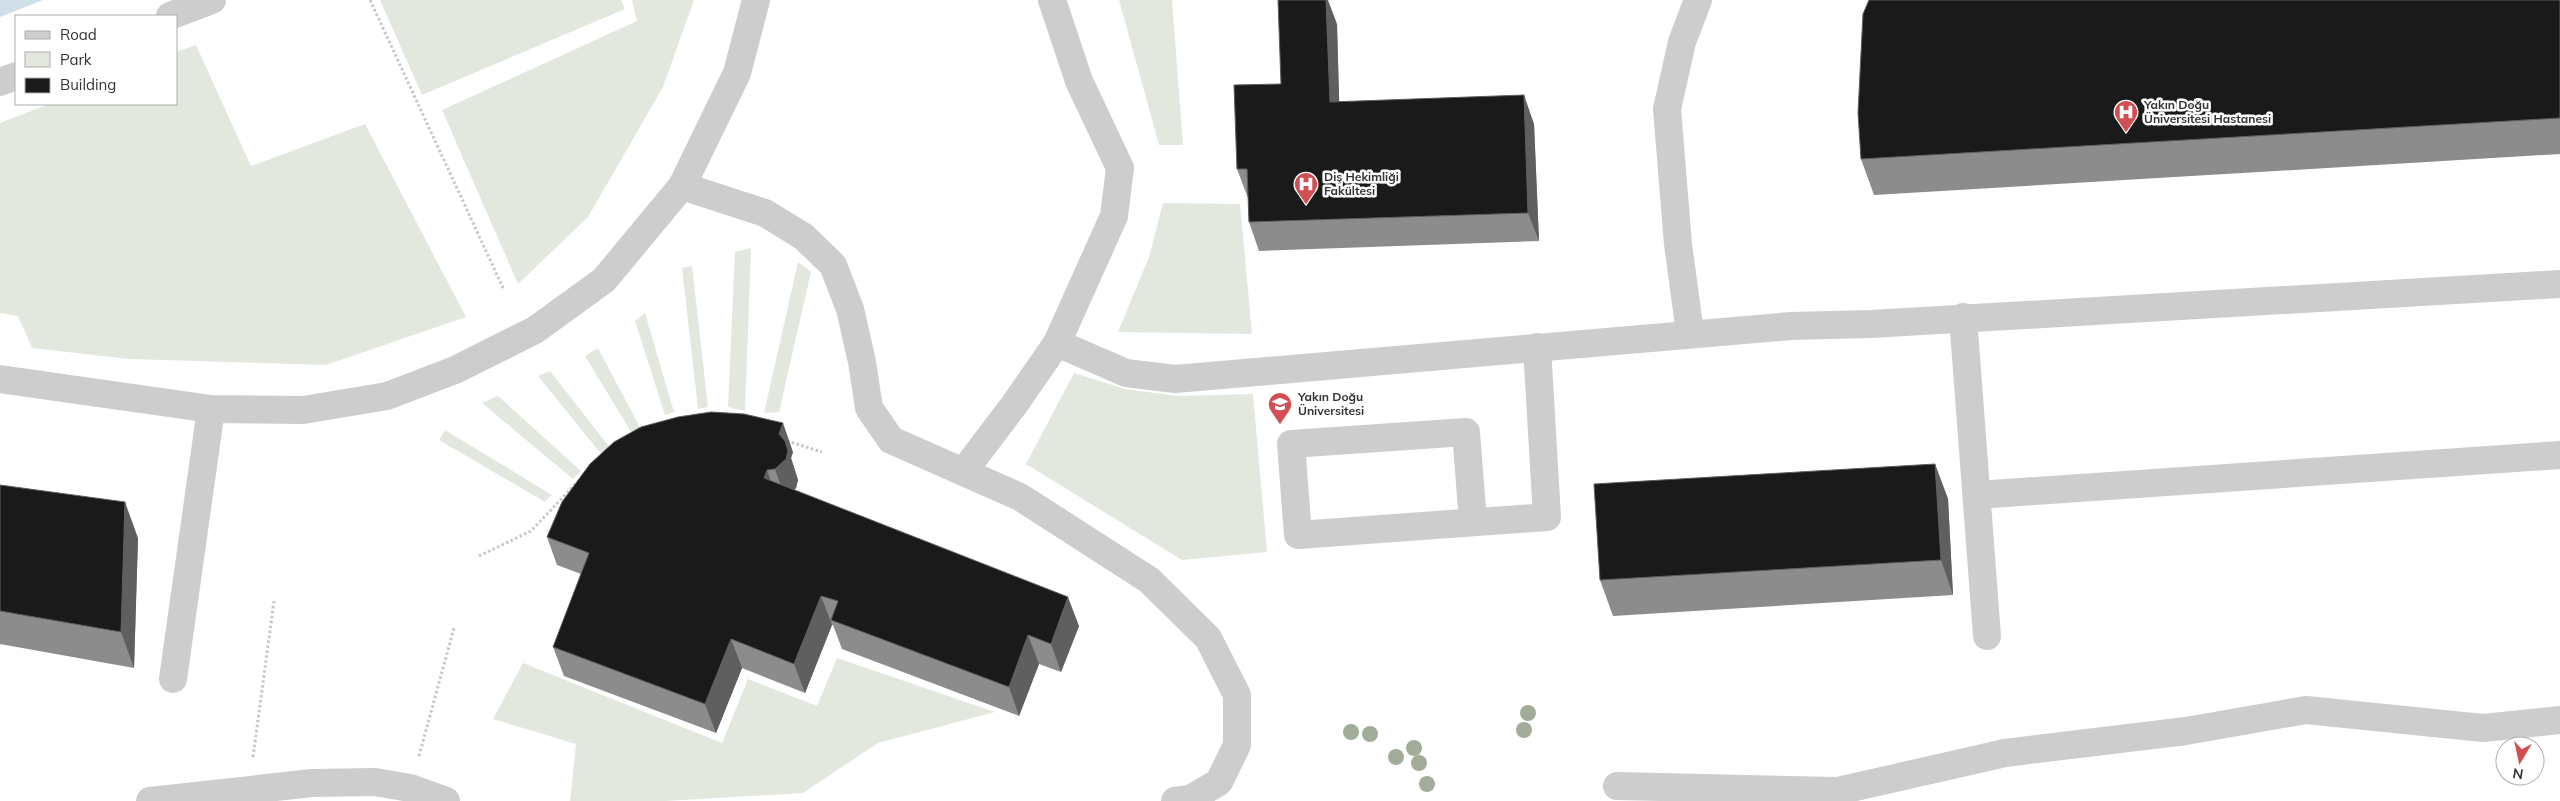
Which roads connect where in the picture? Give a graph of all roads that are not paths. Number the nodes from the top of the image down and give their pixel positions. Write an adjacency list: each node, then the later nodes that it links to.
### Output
1 (212, 0): 5 (street)
2 (756, 0): 8 (street)
3 (1052, 0): 12 (street)
4 (1698, 0): 11 (street)
5 (173, 15)
6 (15, 76): 7 (street)
7 (0, 82)
8 (682, 186): 15 (street); 17 (street)
9 (2560, 284): 10 (street)
10 (1963, 317): 11 (street); 18 (street)
11 (1690, 334): 13 (street)
12 (1056, 343): 13 (street); 17 (street)
13 (1537, 347): 19 (street)
14 (0, 379): 15 (street)
15 (211, 408): 21 (street)
16 (2560, 455): 18 (street)
17 (964, 471): 26 (street)
18 (1977, 495): 20 (street)
19 (1473, 522): 19 (street)
20 (1987, 636)
21 (173, 679)
22 (2560, 720): 23 (street)
23 (1617, 786)
24 (150, 801): 25 (street)
25 (446, 801)
26 (1175, 801)

